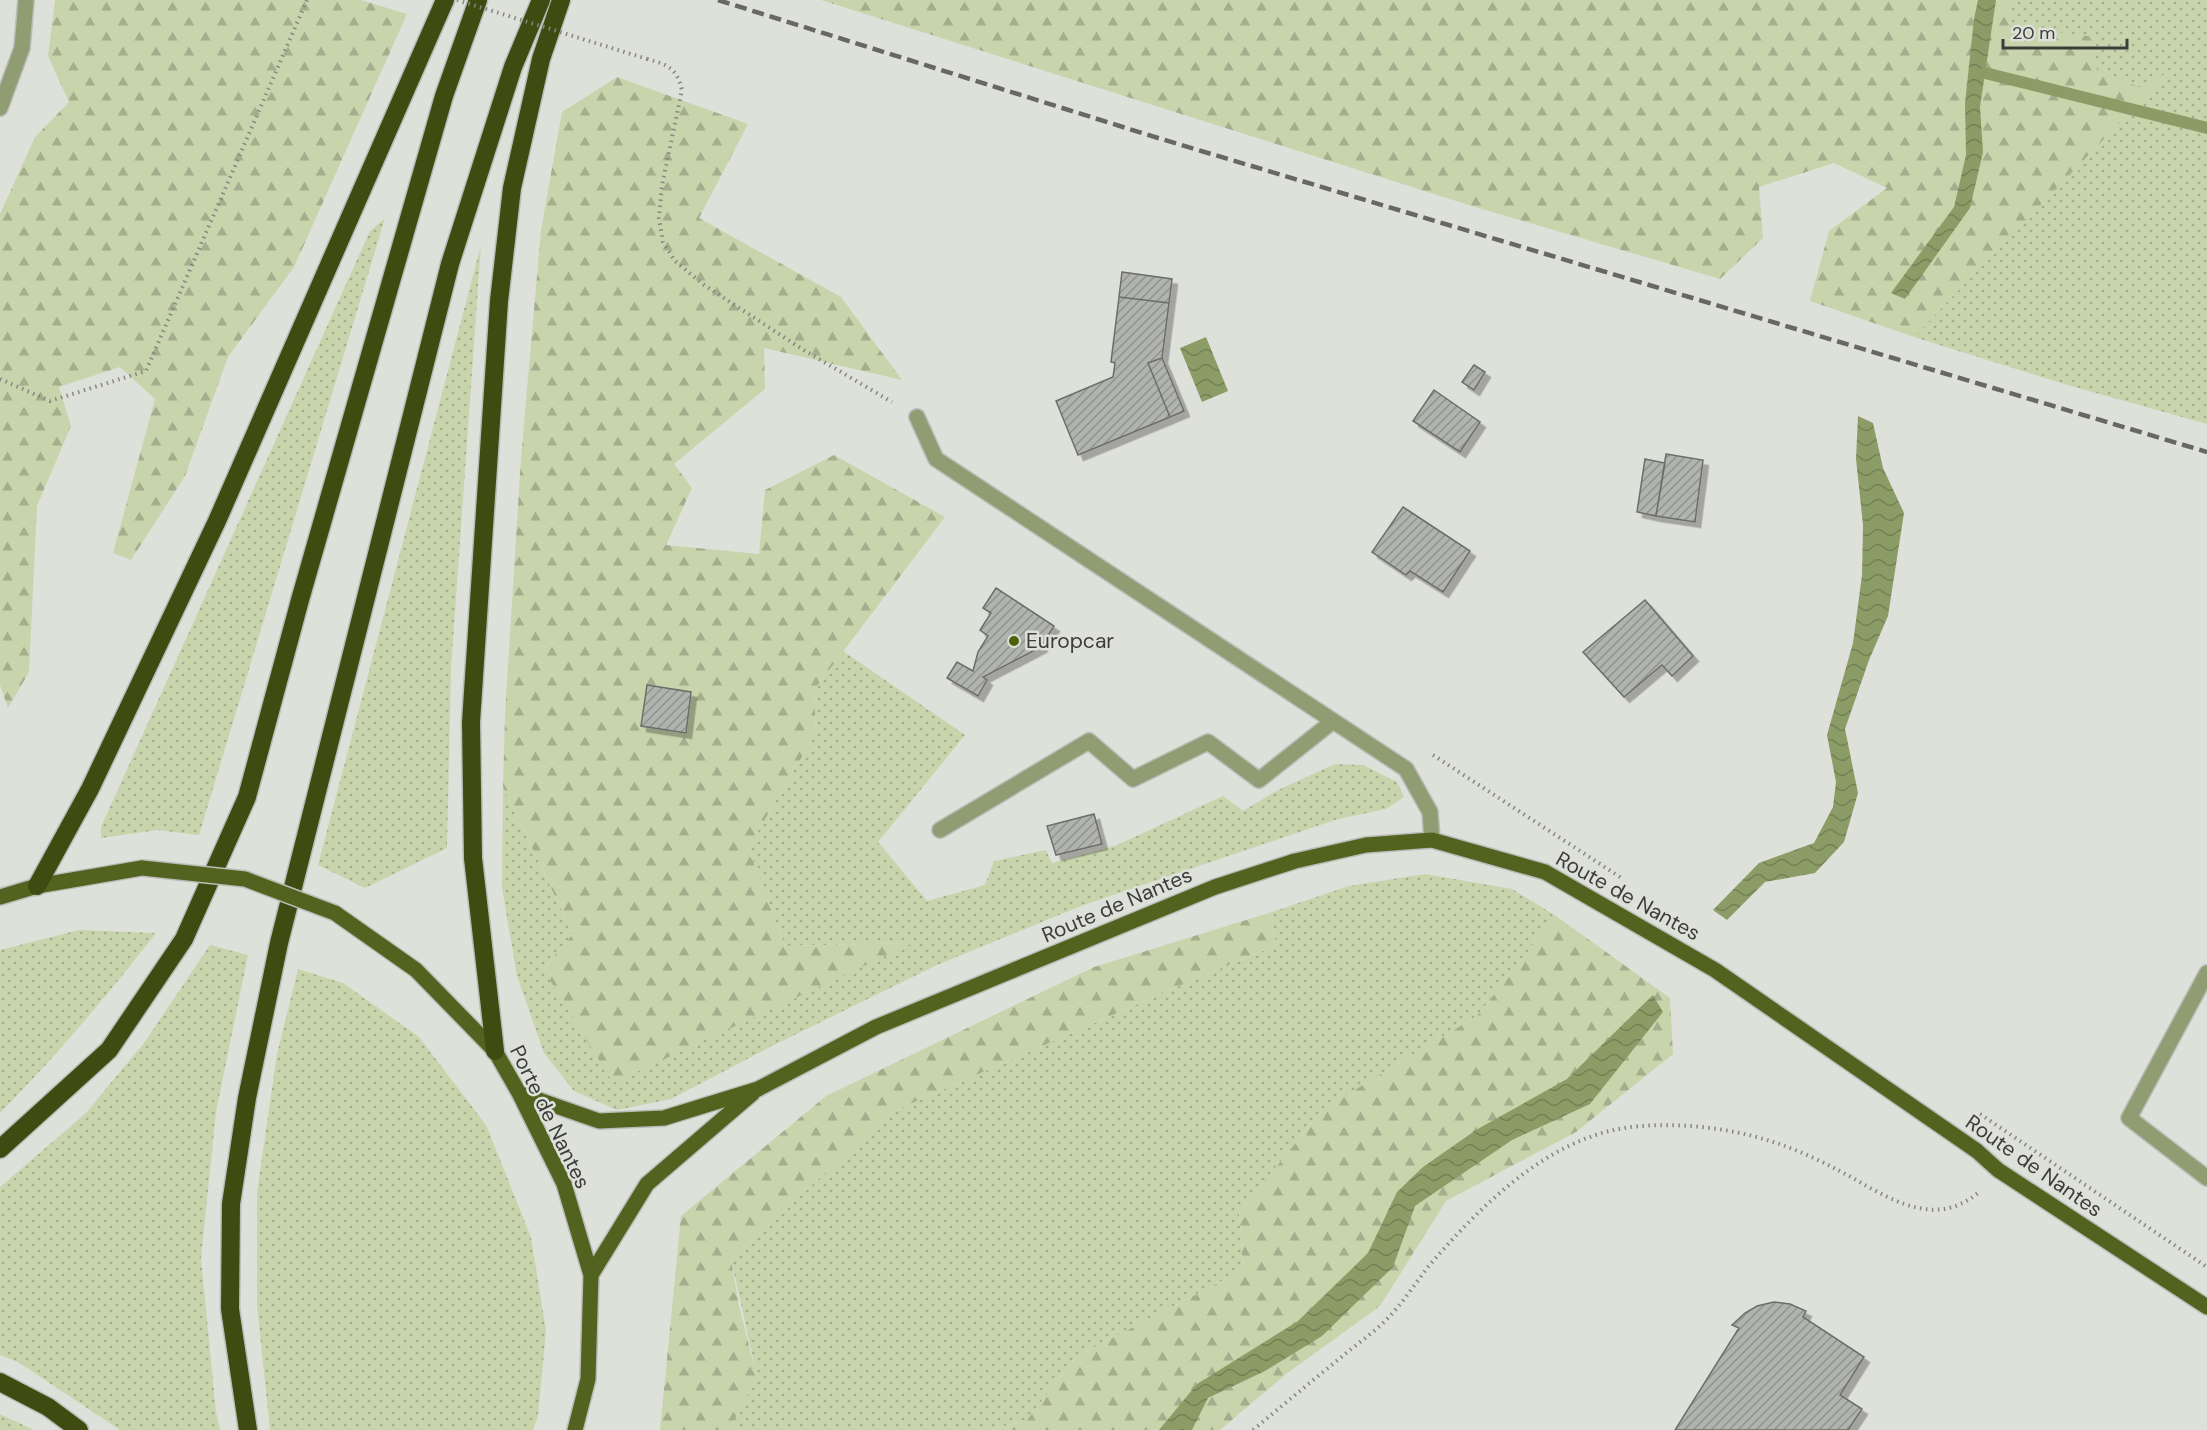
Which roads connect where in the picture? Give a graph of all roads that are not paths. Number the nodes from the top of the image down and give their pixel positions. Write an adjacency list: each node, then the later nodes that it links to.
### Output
1 (26, 0): 6 (street)
2 (444, 0): 11 (highway)
3 (478, 0): 17 (highway)
4 (541, 0): 23 (highway)
5 (561, 0): 14 (highway)
6 (0, 108)
7 (917, 417): 8 (street)
8 (1332, 722): 9 (street); 10 (street)
9 (940, 830)
10 (1432, 840): 15 (main road, Route de Nantes); 20 (main road, Route de Nantes)
11 (37, 886): 12 (main road, Porte de Nantes); 14 (main road, Porte de Nantes, bridge)
12 (0, 897)
13 (2207, 973): 18 (street)
14 (495, 1051): 16 (main road, Porte de Nantes)
15 (758, 1089): 16 (main road, Route de Nantes); 19 (main road, Route de Nantes)
16 (519, 1093): 19 (main road, Porte de Nantes)
17 (0, 1149)
18 (2207, 1178)
19 (591, 1275): 24 (main road, Porte de Nantes)
20 (2207, 1308)
21 (0, 1382): 22 (highway)
22 (80, 1430)
23 (248, 1430)
24 (575, 1430)

